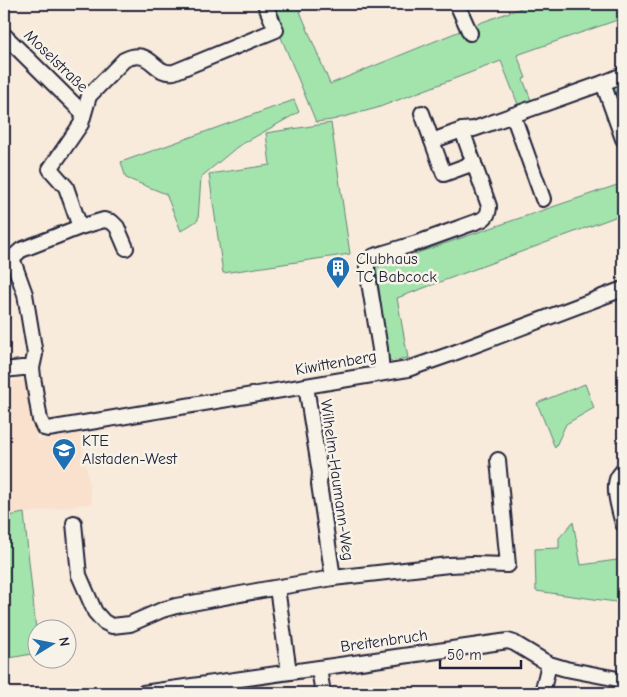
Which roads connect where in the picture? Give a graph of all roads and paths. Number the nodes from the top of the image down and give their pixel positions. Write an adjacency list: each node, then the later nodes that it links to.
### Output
1 (265, 4): 7 (street, Moselstraße)
2 (457, 4): 3 (street)
3 (470, 33)
4 (4, 35): 7 (street, Moselstraße)
5 (623, 75): 6 (street)
6 (602, 83): 9 (street); 11 (street)
7 (84, 113): 15 (street, Moselstraße)
8 (422, 114): 12 (street)
9 (513, 115): 10 (street); 14 (street)
10 (462, 130): 12 (street); 13 (street)
11 (622, 132)
12 (432, 141): 13 (street)
13 (474, 163): 21 (street)
14 (543, 199)
15 (80, 227): 16 (street); 17 (street)
16 (126, 248)
17 (8, 260): 19 (street)
18 (623, 289): 21 (street, Kiwittenberg)
19 (32, 368): 20 (street); 22 (street, Kiwittenberg)
20 (4, 370)
21 (382, 373): 22 (street, Kiwittenberg)
22 (306, 386): 27 (street, Wilhelm-Haumann-Weg)
23 (498, 460): 27 (street, Wilhelm-Haumann-Weg)
24 (623, 470): 26 (street)
25 (74, 523): 28 (street, Wilhelm-Haumann-Weg)
26 (623, 524)
27 (333, 578): 28 (street, Wilhelm-Haumann-Weg)
28 (277, 588): 31 (street)
29 (549, 664): 30 (street, Breitenbruch); 32 (street, Breitenbruch); 35 (street)
30 (319, 669): 31 (street, Breitenbruch); 34 (street)
31 (289, 672): 33 (street, Breitenbruch)
32 (623, 680)
33 (143, 693)
34 (323, 693)
35 (542, 693)

